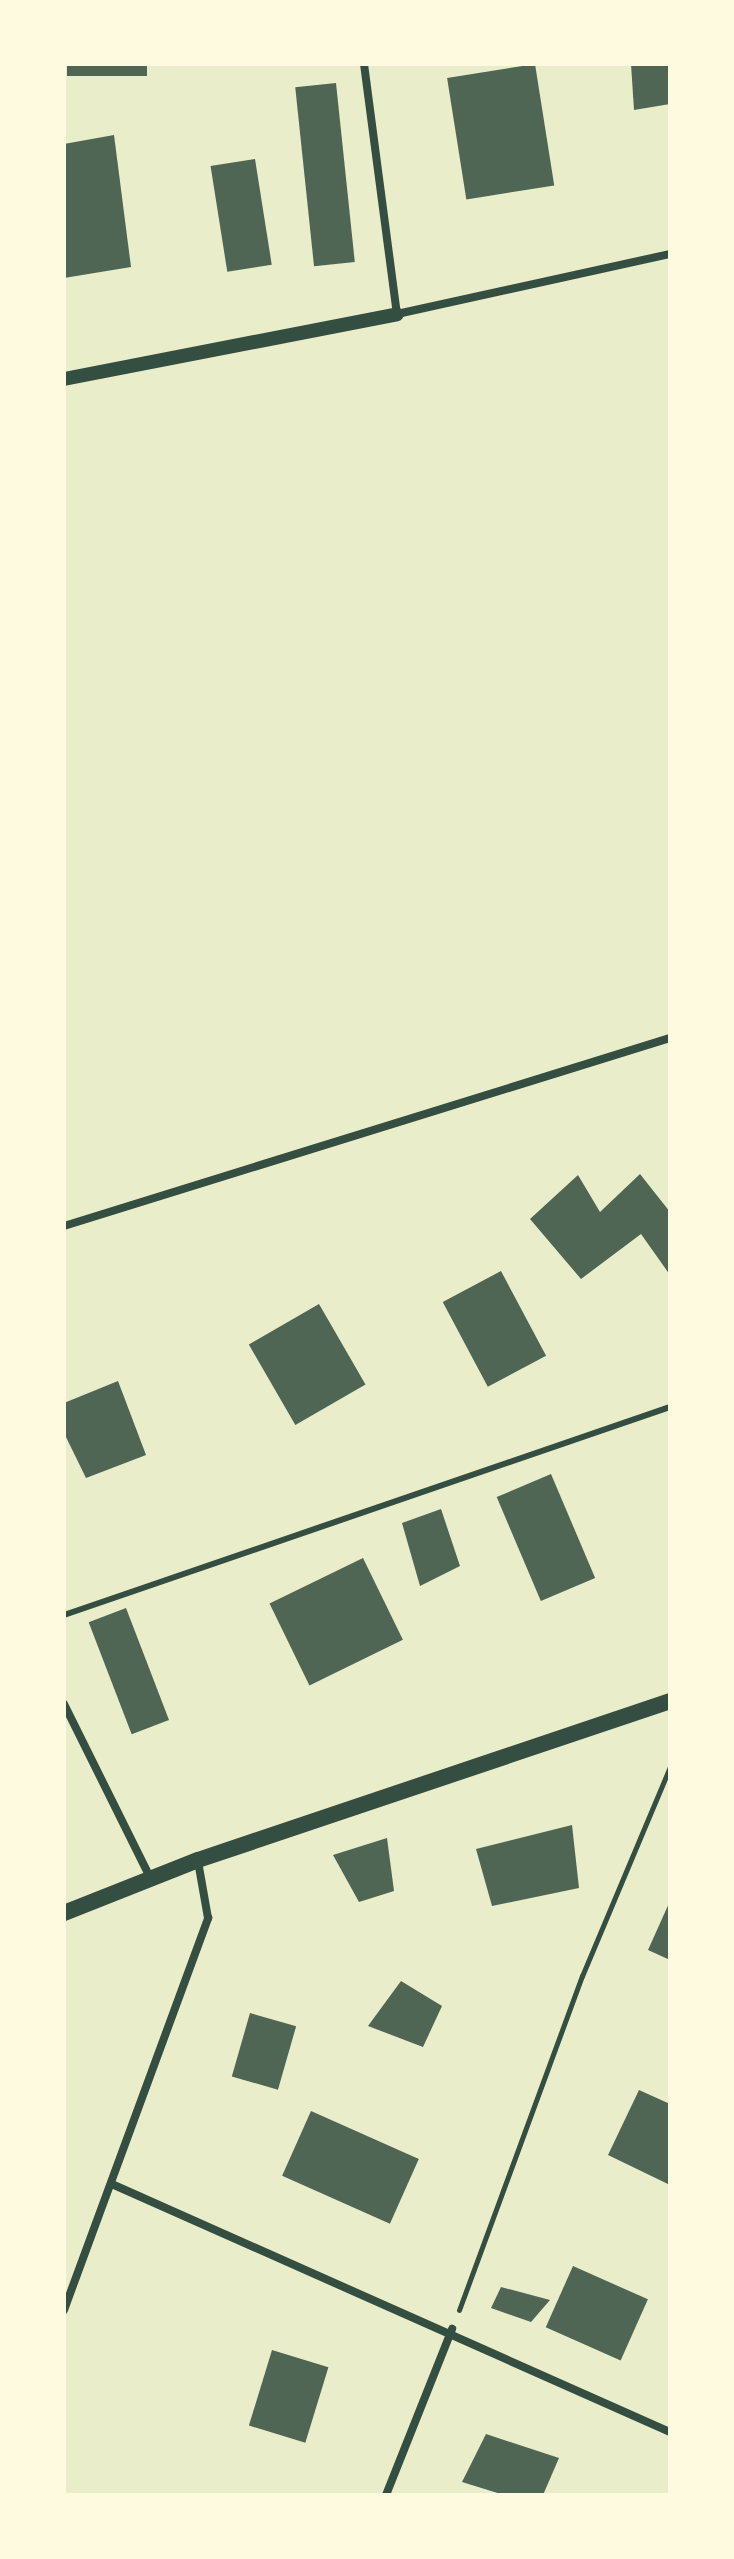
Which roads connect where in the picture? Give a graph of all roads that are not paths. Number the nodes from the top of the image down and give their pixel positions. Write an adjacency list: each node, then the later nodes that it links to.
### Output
1 (364, 64): 3 (street)
2 (670, 254): 3 (street)
3 (397, 314): 4 (street)
4 (64, 379)
5 (670, 1038): 6 (street)
6 (64, 1226)
7 (670, 1407): 8 (lane)
8 (64, 1615)
9 (670, 1701): 11 (main road)
10 (64, 1704): 12 (street)
11 (198, 1860): 12 (main road); 14 (street)
12 (150, 1877): 13 (main road)
13 (64, 1913)
14 (114, 2185): 15 (street); 16 (street)
15 (64, 2310)
16 (452, 2329): 17 (street); 18 (street)
17 (670, 2432)
18 (386, 2495)

